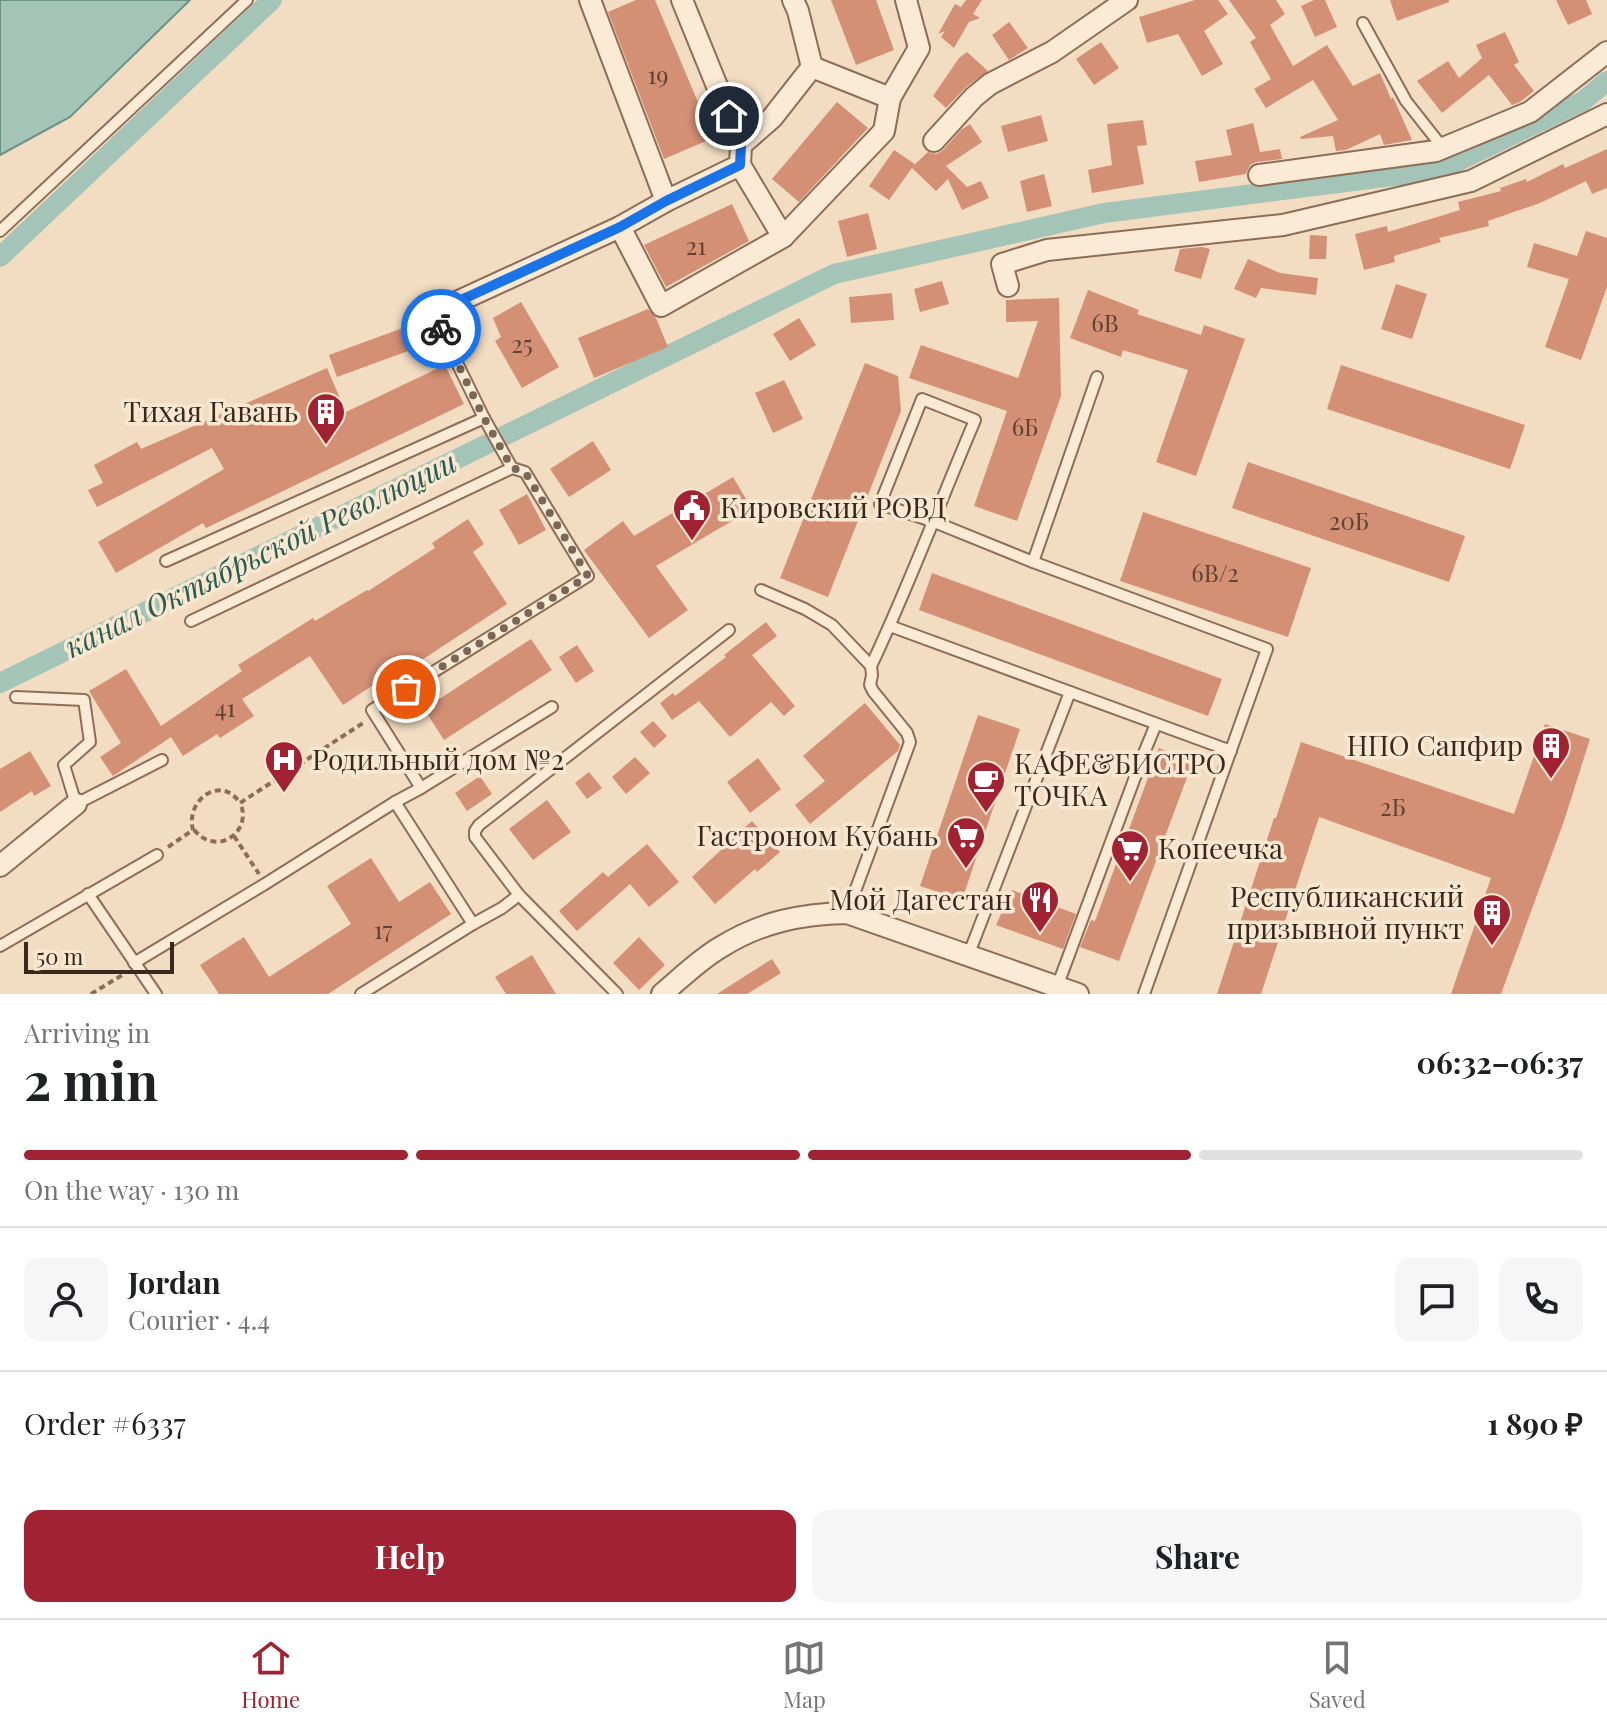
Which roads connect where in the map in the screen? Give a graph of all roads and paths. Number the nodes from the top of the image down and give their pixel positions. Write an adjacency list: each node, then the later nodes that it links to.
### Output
1 (247, 0): 18 (lane)
2 (590, 0): 16 (street)
3 (682, 0): 14 (street)
4 (793, 0): 9 (street)
5 (906, 0): 10 (street)
6 (1127, 0): 12 (street)
7 (1363, 23): 13 (lane)
8 (1607, 52): 13 (street)
9 (812, 67): 10 (street); 14 (street)
10 (890, 98): 19 (street)
11 (1607, 114): 20 (street)
12 (934, 141)
13 (1443, 148): 15 (street)
14 (740, 155): 16 (street); 19 (street)
15 (1259, 175)
16 (666, 201): 17 (street)
17 (620, 227): 19 (street); 21 (street)
18 (0, 231)
19 (783, 237)
20 (1008, 286)
21 (448, 306): 23 (lane)
22 (1097, 377): 27 (lane)
23 (484, 418): 24 (lane); 26 (lane)
24 (512, 468): 29 (lane); 36 (lane)
25 (932, 521): 25 (lane); 27 (lane); 30 (lane)
26 (166, 561)
27 (1033, 562): 38 (lane)
28 (761, 590): 32 (lane)
29 (191, 621)
30 (890, 626): 32 (lane); 33 (lane)
31 (729, 630): 50 (lane)
32 (871, 666): 51 (lane)
33 (1070, 692): 37 (lane); 54 (lane)
34 (16, 697): 43 (lane)
35 (552, 707): 40 (lane)
36 (375, 715): 40 (lane); 42 (path)
37 (1156, 724): 38 (lane); 56 (lane)
38 (1231, 751): 63 (lane)
39 (162, 760): 43 (lane)
40 (421, 788): 41 (lane)
41 (395, 802): 48 (lane); 52 (lane)
42 (240, 803): 44 (path); 45 (path)
43 (76, 804): 47 (street)
44 (193, 830): 45 (path); 46 (path)
45 (234, 836): 48 (path)
46 (157, 855): 49 (lane)
47 (0, 866)
48 (265, 884): 55 (lane)
49 (88, 894): 53 (lane); 55 (lane)
50 (519, 895): 52 (lane); 60 (lane)
51 (847, 913): 54 (street); 61 (street)
52 (473, 924): 59 (lane)
53 (0, 946)
54 (968, 956): 56 (street)
55 (135, 965): 57 (path); 58 (lane)
56 (1057, 987): 62 (street)
57 (91, 994)
58 (156, 994)
59 (361, 994)
60 (617, 994)
61 (662, 994)
62 (1078, 994)
63 (1144, 994)

